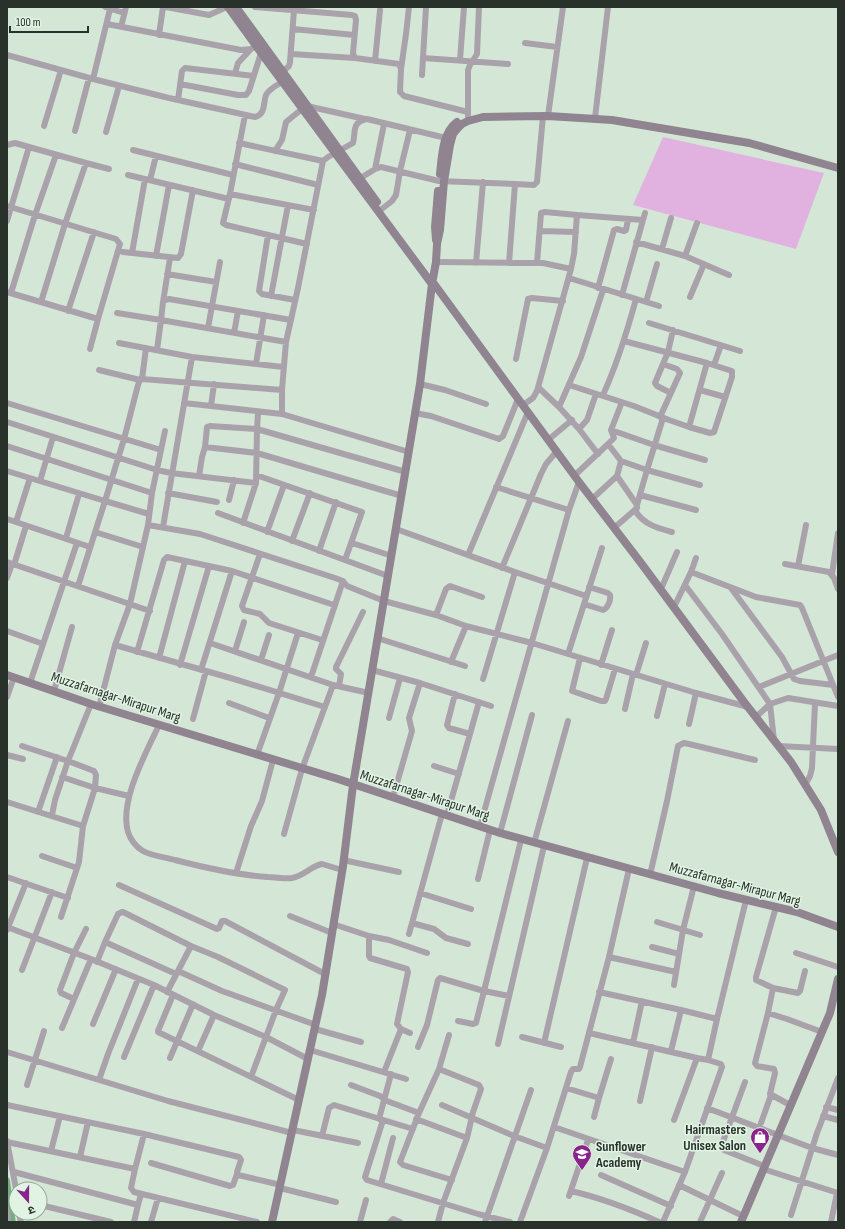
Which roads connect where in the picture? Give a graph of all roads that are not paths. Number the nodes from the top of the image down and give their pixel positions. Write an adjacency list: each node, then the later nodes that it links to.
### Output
1 (164, 7): 2 (street); 18 (street)
2 (227, 7): 22 (main road)
3 (236, 7): 22 (main road)
4 (255, 7): 13 (street)
5 (409, 7): 31 (street)
6 (426, 7): 26 (street)
7 (464, 7): 27 (street)
8 (479, 7): 29 (street)
9 (563, 7): 21 (street)
10 (608, 7): 45 (street)
11 (107, 8): 12 (street); 15 (street)
12 (125, 10): 16 (street)
13 (294, 10): 17 (street); 19 (street)
14 (380, 10): 28 (street)
15 (107, 24): 16 (street); 37 (street)
16 (121, 27): 18 (street)
17 (293, 29): 19 (street); 23 (street)
18 (158, 35): 22 (street)
19 (354, 35): 25 (street)
20 (525, 43): 21 (street)
21 (557, 47): 43 (street)
22 (258, 48): 33 (street); 35 (street); 36 (main road)
23 (291, 54): 25 (street); 36 (street)
24 (7, 55): 32 (street)
25 (355, 58): 28 (street)
26 (423, 58): 27 (street); 34 (street)
27 (460, 60): 29 (street)
28 (375, 61): 31 (street)
29 (473, 62): 30 (street); 44 (street)
30 (508, 64)
31 (401, 69): 44 (street)
32 (61, 70): 37 (street); 48 (street)
33 (235, 73): 35 (street); 38 (street)
34 (422, 75)
35 (254, 76): 38 (street)
36 (281, 76): 41 (main road); 42 (street)
37 (91, 79): 39 (street); 50 (street)
38 (180, 84): 40 (street)
39 (119, 86): 40 (street); 51 (street)
40 (178, 100): 42 (street)
41 (305, 108): 46 (street); 57 (street); 58 (main road)
42 (245, 115): 53 (street)
43 (546, 115): 44 (main road); 45 (main road); 74 (street)
44 (468, 116): 52 (main road); 72 (main road)
45 (595, 116): 64 (main road)
46 (367, 119): 47 (street); 58 (street)
47 (384, 124): 49 (street); 66 (street)
48 (44, 126)
49 (410, 130): 52 (street); 67 (street)
50 (74, 131)
51 (106, 132)
52 (446, 138): 72 (main road)
53 (240, 143): 57 (street); 63 (street)
54 (7, 145): 55 (street)
55 (29, 147): 59 (street); 80 (street)
56 (132, 150): 60 (street)
57 (275, 151): 61 (street)
58 (337, 152): 61 (street); 71 (main road)
59 (56, 155): 62 (street); 83 (street)
60 (156, 156): 69 (street); 70 (street)
61 (323, 161): 76 (street)
62 (86, 163): 65 (street); 89 (street)
63 (235, 164): 69 (street); 76 (street)
64 (837, 165)
65 (109, 169)
66 (375, 169): 67 (street); 71 (street)
67 (400, 171): 72 (street); 82 (street)
68 (128, 175): 70 (street)
69 (233, 175): 78 (street)
70 (148, 180): 75 (street); 99 (street)
71 (358, 180): 82 (main road)
72 (442, 181): 73 (street); 104 (main road)
73 (482, 182): 74 (street); 106 (street)
74 (515, 184): 107 (street)
75 (169, 185): 77 (street); 100 (street)
76 (318, 185): 81 (street)
77 (193, 190): 78 (street); 102 (street)
78 (230, 196): 79 (street); 93 (street)
79 (288, 205): 81 (street); 94 (street)
80 (9, 206): 83 (street); 87 (street)
81 (314, 210): 96 (street)
82 (380, 210): 114 (main road)
83 (35, 215): 89 (street); 117 (street)
84 (577, 215): 86 (street); 90 (street); 92 (street)
85 (671, 218): 97 (street)
86 (628, 219): 95 (street); 116 (street)
87 (7, 221)
88 (697, 223): 101 (street)
89 (65, 224): 91 (street); 124 (street)
90 (540, 231): 92 (street); 105 (street)
91 (94, 232): 129 (street); 133 (street)
92 (576, 232): 110 (street)
93 (268, 235): 94 (street); 119 (street)
94 (282, 238): 96 (street); 119 (street)
95 (636, 242): 97 (street); 118 (street)
96 (307, 244): 122 (street)
97 (662, 249): 101 (street)
98 (123, 252): 99 (street)
99 (132, 253): 100 (street)
100 (156, 256): 102 (street)
101 (685, 256): 109 (street)
102 (170, 258): 111 (street)
103 (220, 262): 115 (street)
104 (436, 262): 106 (street); 114 (main road)
105 (537, 262): 107 (street); 110 (street)
106 (476, 263): 107 (street)
107 (509, 263)
108 (657, 264): 126 (street)
109 (704, 264): 112 (street); 120 (street)
110 (571, 269): 113 (street)
111 (168, 274): 115 (street); 125 (street)
112 (729, 275)
113 (569, 278): 116 (street); 123 (street)
114 (432, 281): 161 (main road); 169 (main road)
115 (216, 282): 127 (street)
116 (600, 289): 118 (street); 162 (street)
117 (9, 293): 124 (street)
118 (622, 295): 121 (street)
119 (271, 296): 122 (street)
120 (690, 297)
121 (636, 299): 126 (street); 141 (street)
122 (295, 300): 135 (street)
123 (563, 300): 151 (street); 163 (street)
124 (41, 302): 129 (street)
125 (163, 302): 127 (street); 134 (street)
126 (646, 302): 128 (street)
127 (212, 306): 130 (street); 137 (street)
128 (659, 306)
129 (68, 311): 133 (street)
130 (238, 311): 132 (street); 139 (street)
131 (116, 313): 134 (street)
132 (264, 315): 135 (street); 140 (street)
133 (98, 319): 146 (street)
134 (161, 320): 137 (street); 147 (street)
135 (291, 320): 142 (street)
136 (649, 323): 138 (street)
137 (208, 328): 139 (street)
138 (673, 330): 144 (street); 149 (street)
139 (234, 333): 140 (street)
140 (260, 337): 142 (street); 153 (street)
141 (624, 341): 149 (street); 167 (street)
142 (286, 342): 156 (street)
143 (119, 343): 145 (street)
144 (721, 345): 148 (street); 155 (street)
145 (146, 348): 147 (street); 158 (street)
146 (90, 349)
147 (156, 350): 150 (street)
148 (740, 351)
149 (668, 352): 152 (street); 154 (street)
150 (192, 357): 153 (street); 159 (street)
151 (516, 359)
152 (707, 363): 155 (street); 165 (street)
153 (256, 364): 156 (street)
154 (663, 364): 166 (street); 166 (street)
155 (714, 365): 168 (street)
156 (284, 367): 164 (street)
157 (99, 370): 158 (street)
158 (141, 379): 159 (street); 189 (street)
159 (187, 382): 160 (street); 172 (street)
160 (214, 384): 164 (street); 174 (street)
161 (420, 384): 173 (street); 178 (main road)
162 (569, 385): 167 (street); 175 (street)
163 (539, 388): 169 (street); 175 (street)
164 (282, 390): 179 (street)
165 (700, 390): 168 (street); 183 (street)
166 (671, 393): 180 (street)
167 (600, 395): 170 (street); 185 (street)
168 (725, 397): 183 (street)
169 (520, 402): 177 (main road); 178 (street)
170 (622, 402): 180 (street); 186 (street)
171 (7, 403): 189 (street)
172 (184, 403): 174 (street); 207 (street)
173 (486, 404)
174 (211, 406): 176 (street)
175 (559, 407): 181 (street)
176 (258, 412): 179 (street); 184 (street)
177 (528, 412): 190 (main road); 220 (street)
178 (415, 413): 196 (main road)
179 (282, 414): 196 (street)
180 (662, 417): 183 (street); 192 (street)
181 (572, 420): 185 (street); 190 (street)
182 (7, 422): 188 (street)
183 (689, 427)
184 (257, 429): 194 (street); 198 (street); 206 (street)
185 (580, 429): 199 (street)
186 (611, 430): 191 (street); 192 (street)
187 (165, 431): 195 (street)
188 (53, 437): 200 (street); 201 (street)
189 (124, 439): 195 (street); 200 (street)
190 (548, 440): 197 (main road)
191 (608, 444): 199 (street); 203 (street)
192 (654, 445): 202 (street); 205 (street)
193 (7, 446): 201 (street)
194 (205, 447): 198 (street); 210 (street)
195 (161, 450): 204 (street)
196 (409, 452): 206 (main road)
197 (557, 452): 213 (main road); 227 (street)
198 (257, 453): 209 (street); 226 (street)
199 (598, 454): 213 (street)
200 (118, 457): 204 (street); 214 (street)
201 (47, 460): 214 (street); 216 (street)
202 (704, 460)
203 (621, 461): 205 (street); 211 (street)
204 (157, 470): 207 (street); 221 (street)
205 (647, 470): 219 (street); 225 (street)
206 (406, 472): 226 (main road)
207 (171, 473): 210 (street); 222 (street)
208 (8, 474): 212 (street)
209 (256, 475): 217 (street); 218 (street)
210 (199, 476): 215 (street)
211 (617, 476): 228 (street); 233 (street)
212 (30, 478): 216 (street); 239 (street)
213 (577, 479): 228 (main road); 234 (street)
214 (112, 480): 221 (street); 230 (street)
215 (234, 480): 217 (street); 229 (street)
216 (40, 481): 224 (street)
217 (256, 483): 240 (street)
218 (284, 485): 223 (street); 248 (street)
219 (700, 485)
220 (496, 487): 227 (street); 261 (street)
221 (152, 493): 237 (street)
222 (168, 493): 231 (street); 244 (street)
223 (310, 493): 232 (street); 252 (street)
224 (79, 494): 230 (street); 251 (street)
225 (640, 495): 233 (street); 235 (street)
226 (402, 496): 246 (main road)
227 (532, 498): 234 (street); 270 (street)
228 (592, 499): 245 (main road)
229 (229, 500)
230 (105, 501): 237 (street); 247 (street)
231 (217, 502)
232 (336, 502): 254 (street); 258 (street)
233 (637, 506): 245 (street); 249 (street)
234 (569, 510): 280 (street)
235 (696, 510)
236 (218, 513): 240 (street)
237 (149, 514): 241 (street)
238 (7, 519): 239 (street)
239 (16, 522): 243 (street)
240 (242, 523): 248 (street)
241 (148, 525): 244 (street); 256 (street)
242 (806, 525): 269 (street)
243 (26, 526): 251 (street); 266 (street)
244 (163, 527): 260 (street)
245 (614, 528): 285 (main road)
246 (396, 529): 261 (street); 262 (main road)
247 (95, 532): 255 (street); 256 (street)
248 (267, 532): 252 (street)
249 (672, 532)
250 (838, 533): 274 (street)
251 (66, 538): 253 (street)
252 (292, 541): 258 (street)
253 (77, 543): 255 (street); 279 (street)
254 (352, 543): 262 (street); 264 (street)
255 (90, 547): 282 (street)
256 (143, 547): 290 (street)
257 (602, 548): 283 (street)
258 (319, 551): 264 (street)
259 (677, 552): 285 (street)
260 (260, 554): 277 (street); 278 (street)
261 (468, 555): 270 (street)
262 (392, 556): 275 (main road)
263 (696, 558): 273 (street)
264 (346, 560): 275 (street)
265 (184, 561): 268 (street); 294 (street); 316 (street)
266 (11, 564): 276 (street); 279 (street)
267 (784, 564): 269 (street)
268 (209, 566): 271 (street); 321 (street)
269 (798, 566): 274 (street)
270 (502, 568): 272 (street)
271 (232, 571): 277 (street); 307 (street)
272 (515, 572): 280 (street); 303 (street)
273 (691, 572): 281 (street); 284 (street)
274 (832, 574): 286 (street)
275 (388, 576): 289 (main road)
276 (7, 578)
277 (253, 578): 292 (street); 302 (street)
278 (342, 581): 289 (street); 292 (street)
279 (64, 582): 282 (street); 310 (street)
280 (548, 584): 287 (street); 308 (street)
281 (685, 585): 293 (street); 339 (street)
282 (78, 586): 290 (street)
283 (589, 587): 287 (street); 291 (street)
284 (731, 588): 319 (street); 328 (street)
285 (661, 589): 293 (main road)
286 (838, 589)
287 (586, 596): 291 (street)
288 (482, 597): 296 (street)
289 (384, 601): 296 (street); 305 (main road)
290 (130, 604): 294 (street); 311 (street)
291 (584, 604): 314 (street)
292 (334, 605): 306 (street)
293 (674, 607): 355 (main road)
294 (150, 611): 313 (street)
295 (363, 612): 338 (street)
296 (436, 615): 298 (street)
297 (244, 622): 312 (street)
298 (466, 626): 303 (street); 320 (street)
299 (72, 627): 340 (street)
300 (612, 630): 322 (street)
301 (7, 631): 310 (street)
302 (298, 633): 306 (street); 324 (street)
303 (496, 634): 308 (street); 333 (street)
304 (269, 635): 318 (street)
305 (377, 638): 320 (street); 326 (main road)
306 (322, 640): 331 (street)
307 (210, 643): 312 (street); 327 (street)
308 (532, 643): 314 (street); 392 (street)
309 (646, 643): 329 (street)
310 (43, 644): 334 (street)
311 (115, 645): 313 (street); 351 (street)
312 (235, 651): 318 (street)
313 (137, 652): 316 (street)
314 (568, 654): 317 (street)
315 (838, 655): 319 (street)
316 (159, 658): 321 (street)
317 (580, 658): 322 (street); 325 (street)
318 (261, 660): 324 (street)
319 (823, 661): 328 (street); 337 (street)
320 (451, 662): 323 (street)
321 (180, 665): 327 (street)
322 (601, 665): 325 (street)
323 (466, 666)
324 (286, 669): 331 (street); 341 (street)
325 (615, 669): 329 (street)
326 (372, 670): 332 (street); 342 (main road)
327 (203, 671): 341 (street); 362 (street)
328 (790, 673): 337 (street); 339 (street)
329 (635, 675): 336 (street); 356 (street)
330 (10, 676): 334 (main road, Muzzafarnagar-Mirapur Marg); 345 (street)
331 (311, 677): 338 (street)
332 (400, 678): 335 (street); 361 (street)
333 (483, 679)
334 (30, 683): 340 (main road, Muzzafarnagar-Mirapur Marg)
335 (420, 683): 344 (street); 386 (street)
336 (665, 684): 343 (street); 358 (street)
337 (833, 684): 346 (street)
338 (336, 685): 342 (street); 354 (street)
339 (758, 687): 350 (street)
340 (54, 691): 351 (main road, Muzzafarnagar-Mirapur Marg)
341 (279, 693): 354 (street); 360 (street)
342 (369, 693): 382 (main road)
343 (696, 693): 355 (street); 364 (street)
344 (455, 694): 347 (street); 366 (street)
345 (7, 697)
346 (838, 698)
347 (479, 702): 352 (street); 366 (street)
348 (229, 703): 360 (street)
349 (815, 703): 350 (street); 353 (street); 369 (street)
350 (770, 704): 359 (street); 367 (street)
351 (95, 706): 365 (main road, Muzzafarnagar-Mirapur Marg); 377 (street)
352 (491, 706)
353 (838, 706)
354 (325, 707): 379 (street)
355 (748, 707): 359 (main road)
356 (625, 709)
357 (532, 715): 394 (street)
358 (657, 716)
359 (756, 717): 367 (main road)
360 (269, 718): 372 (street)
361 (389, 718)
362 (193, 719)
363 (568, 721): 397 (street)
364 (689, 724)
365 (159, 725): 372 (main road, Muzzafarnagar-Mirapur Marg); 385 (street)
366 (470, 734): 380 (street)
367 (776, 743): 369 (street); 383 (main road)
368 (22, 746): 373 (street)
369 (813, 748): 370 (street); 383 (street)
370 (838, 749)
371 (7, 755): 374 (street)
372 (257, 755): 375 (main road, Muzzafarnagar-Mirapur Marg)
373 (57, 757): 377 (street); 388 (street)
374 (23, 759)
375 (273, 760): 379 (main road, Muzzafarnagar-Mirapur Marg); 407 (street)
376 (755, 760): 408 (street)
377 (68, 761): 381 (street); 384 (street)
378 (434, 766): 380 (street)
379 (302, 769): 382 (main road, Muzzafarnagar-Mirapur Marg); 395 (street)
380 (459, 774): 389 (street)
381 (62, 777): 384 (street); 390 (street)
382 (353, 785): 386 (main road, Muzzafarnagar-Mirapur Marg); 402 (main road)
383 (806, 785): 399 (main road)
384 (95, 788): 385 (street); 391 (street)
385 (129, 796): 407 (street)
386 (393, 797): 389 (main road, Muzzafarnagar-Mirapur Marg)
387 (7, 802): 388 (street)
388 (38, 812): 390 (street)
389 (445, 814): 392 (main road, Muzzafarnagar-Mirapur Marg); 415 (street)
390 (52, 815): 391 (street)
391 (82, 826): 403 (street)
392 (480, 826): 393 (main road, Muzzafarnagar-Mirapur Marg)
393 (490, 830): 394 (main road, Muzzafarnagar-Mirapur Marg); 410 (street)
394 (500, 833): 396 (main road, Muzzafarnagar-Mirapur Marg)
395 (284, 834)
396 (521, 840): 397 (main road, Muzzafarnagar-Mirapur Marg); 456 (street)
397 (534, 843): 398 (main road, Muzzafarnagar-Mirapur Marg)
398 (544, 846): 401 (main road, Muzzafarnagar-Mirapur Marg); 459 (street)
399 (838, 852)
400 (42, 856): 403 (street)
401 (587, 858): 404 (main road, Muzzafarnagar-Mirapur Marg); 482 (street)
402 (343, 860): 405 (main road); 406 (street)
403 (77, 868): 416 (street)
404 (629, 869): 408 (main road, Muzzafarnagar-Mirapur Marg); 442 (street)
405 (342, 870): 407 (street); 424 (main road)
406 (399, 872)
407 (236, 873)
408 (650, 874): 413 (main road, Muzzafarnagar-Mirapur Marg)
409 (7, 877): 411 (street)
410 (478, 879)
411 (26, 883): 414 (street); 426 (street)
412 (119, 885): 450 (street)
413 (694, 886): 417 (main road, Muzzafarnagar-Mirapur Marg); 428 (street)
414 (52, 892): 416 (street); 433 (street)
415 (420, 892): 419 (street); 423 (street)
416 (68, 898): 421 (street)
417 (746, 900): 418 (main road, Muzzafarnagar-Mirapur Marg); 467 (street)
418 (776, 907): 425 (main road, Muzzafarnagar-Mirapur Marg); 455 (street)
419 (471, 909)
420 (290, 916): 429 (street)
421 (61, 918)
422 (657, 922): 428 (street)
423 (412, 923): 430 (street); 435 (street)
424 (333, 924): 429 (main road); 432 (street)
425 (838, 927)
426 (7, 928): 433 (street)
427 (86, 929): 438 (street)
428 (683, 930): 431 (street); 441 (street)
429 (332, 933): 450 (main road)
430 (409, 934)
431 (700, 935)
432 (369, 936): 439 (street); 472 (street)
433 (34, 937): 438 (street); 445 (street)
434 (105, 942): 436 (street); 443 (street); 449 (street)
435 (468, 944)
436 (191, 946): 449 (street); 463 (street)
437 (652, 947): 441 (street)
438 (74, 953): 443 (street); 460 (street)
439 (427, 953)
440 (796, 953): 444 (street)
441 (679, 954): 448 (street)
442 (609, 957): 448 (street); 457 (street)
443 (94, 960): 446 (street); 460 (street)
444 (838, 967)
445 (22, 970)
446 (116, 970): 451 (street); 469 (street)
447 (804, 971): 455 (street)
448 (676, 972): 454 (street)
449 (177, 973): 458 (street); 463 (street)
450 (325, 974): 470 (main road)
451 (138, 979): 453 (street); 505 (street)
452 (838, 979): 474 (main road)
453 (154, 985): 458 (street); 492 (street)
454 (674, 985)
455 (773, 988): 465 (street)
456 (484, 990): 459 (street); 468 (street); 485 (street)
457 (599, 992): 461 (street); 476 (street)
458 (170, 993): 462 (street); 480 (street)
459 (509, 996): 484 (street)
460 (74, 1000): 471 (street)
461 (642, 1001): 464 (street); 483 (street)
462 (193, 1004): 466 (street); 480 (street)
463 (276, 1010): 470 (street); 478 (street)
464 (681, 1010): 467 (street); 490 (street)
465 (768, 1013): 474 (street); 511 (street)
466 (214, 1014): 478 (street); 488 (street)
467 (717, 1019): 498 (street)
468 (458, 1021)
469 (93, 1024)
470 (315, 1027): 481 (street); 489 (main road)
471 (62, 1028)
472 (401, 1029): 475 (street); 500 (street)
473 (44, 1031): 497 (street)
474 (822, 1032): 518 (main road)
475 (410, 1033)
476 (589, 1034): 483 (street); 509 (street)
477 (449, 1035): 499 (street)
478 (266, 1037): 495 (street); 502 (street)
479 (522, 1037): 482 (street)
480 (177, 1041): 488 (street); 493 (street)
481 (361, 1042)
482 (544, 1043): 486 (street)
483 (633, 1043): 487 (street)
484 (498, 1044)
485 (418, 1047)
486 (561, 1047)
487 (652, 1047): 490 (street); 515 (street)
488 (198, 1050): 502 (street)
489 (310, 1050): 495 (main road); 500 (street)
490 (670, 1051): 494 (street)
491 (7, 1052): 497 (street)
492 (124, 1057)
493 (170, 1058)
494 (697, 1058): 498 (street); 530 (street)
495 (308, 1059): 514 (main road)
496 (611, 1059): 513 (street)
497 (35, 1060): 505 (street); 507 (street)
498 (708, 1060): 520 (street)
499 (439, 1069): 522 (street); 527 (street)
500 (384, 1072): 501 (street)
501 (391, 1074): 504 (street); 512 (street)
502 (251, 1077): 514 (street)
503 (838, 1078): 519 (street)
504 (406, 1079)
505 (99, 1080): 536 (street)
506 (745, 1082): 524 (street)
507 (27, 1084)
508 (351, 1085): 512 (street)
509 (566, 1088): 513 (street); 534 (street)
510 (531, 1090): 540 (street)
511 (770, 1095): 518 (street); 533 (street)
512 (384, 1098): 522 (street); 529 (street)
513 (599, 1098): 526 (street)
514 (299, 1100): 536 (main road)
515 (640, 1101)
516 (7, 1105): 523 (street)
517 (442, 1105): 527 (street)
518 (790, 1105): 538 (main road)
519 (826, 1107): 521 (street); 525 (street)
520 (707, 1108): 524 (street); 555 (street)
521 (838, 1110)
522 (418, 1113): 528 (street)
523 (60, 1116): 532 (street); 548 (street)
524 (732, 1116): 538 (street); 552 (street)
525 (823, 1116): 531 (street); 547 (street)
526 (594, 1117)
527 (473, 1118): 540 (street); 542 (street)
528 (416, 1119): 535 (street); 542 (street)
529 (381, 1120): 535 (street); 539 (street); 562 (street)
530 (674, 1120)
531 (838, 1120)
532 (88, 1122): 537 (street); 550 (street)
533 (761, 1123)
534 (554, 1128): 543 (street); 546 (street)
535 (412, 1130): 559 (street)
536 (292, 1132): 539 (street); 564 (main road)
537 (144, 1134): 553 (street); 557 (street)
538 (778, 1135): 547 (street); 552 (main road)
539 (322, 1136): 545 (street)
540 (514, 1136): 546 (street); 577 (street)
541 (393, 1138): 562 (street)
542 (467, 1138): 559 (street)
543 (588, 1140): 555 (street); 592 (street)
544 (7, 1141): 548 (street); 554 (street)
545 (358, 1143)
546 (547, 1148): 591 (street)
547 (812, 1148): 549 (street); 561 (street)
548 (51, 1151): 550 (street)
549 (838, 1155)
550 (80, 1157): 553 (street)
551 (150, 1163): 557 (street)
552 (764, 1168): 561 (street); 578 (main road)
553 (135, 1169): 566 (street)
554 (14, 1172): 560 (street); 572 (street)
555 (684, 1172): 563 (street)
556 (722, 1173): 569 (street)
557 (237, 1174): 564 (street)
558 (601, 1175): 573 (street)
559 (452, 1180): 571 (street)
560 (15, 1181)
561 (802, 1182): 565 (street); 576 (street)
562 (381, 1184): 571 (street)
563 (679, 1185): 569 (street); 573 (street)
564 (280, 1186): 570 (street); 585 (main road)
565 (837, 1193): 579 (street)
566 (141, 1194): 567 (street); 572 (street)
567 (158, 1198): 583 (street); 584 (street)
568 (366, 1200): 586 (street)
569 (710, 1201): 578 (street); 594 (street)
570 (336, 1202)
571 (444, 1203): 577 (street); 589 (street)
572 (138, 1205): 582 (street)
573 (670, 1206): 593 (street)
574 (48, 1207): 581 (street)
575 (7, 1212): 580 (street)
576 (791, 1214)
577 (486, 1219): 590 (street)
578 (742, 1219)
579 (834, 1219)
580 (8, 1222)
581 (111, 1222)
582 (134, 1222)
583 (151, 1222)
584 (257, 1222)
585 (272, 1222)
586 (360, 1222)
587 (390, 1222): 588 (street)
588 (400, 1222)
589 (438, 1222)
590 (510, 1222)
591 (520, 1222)
592 (659, 1222)
593 (663, 1222)
594 (700, 1222)

